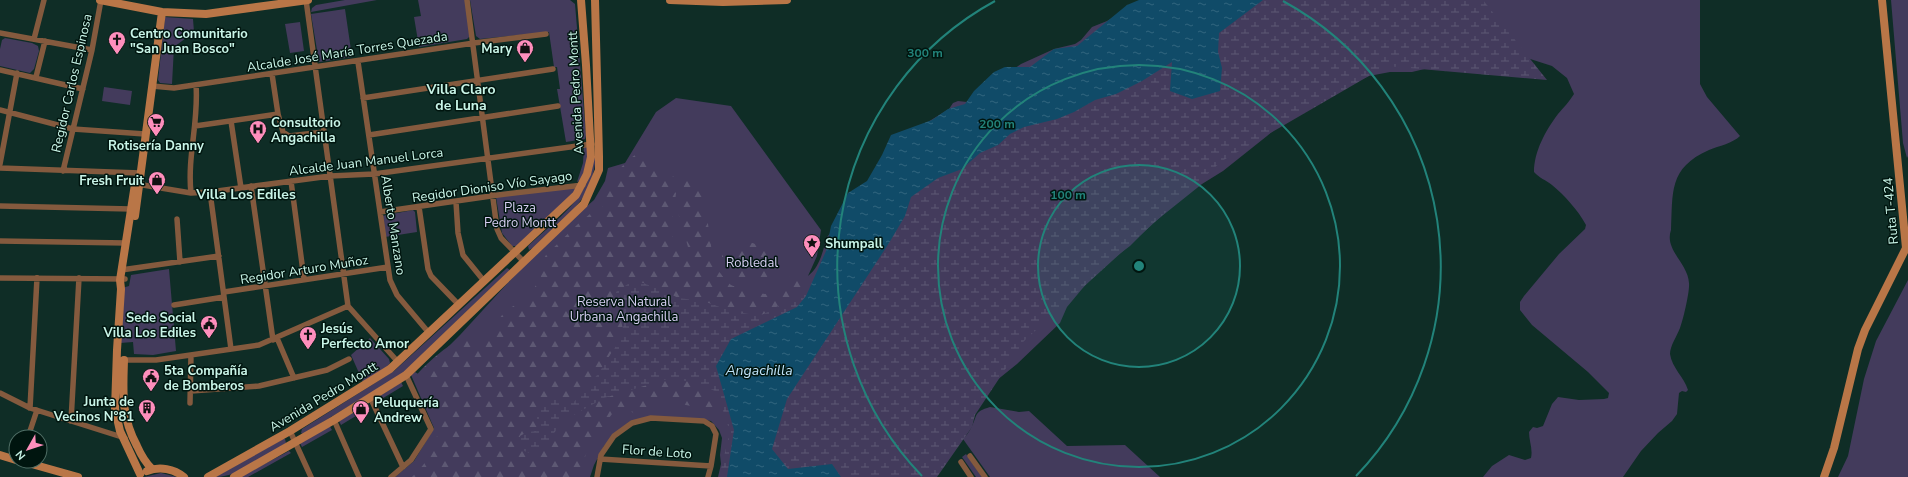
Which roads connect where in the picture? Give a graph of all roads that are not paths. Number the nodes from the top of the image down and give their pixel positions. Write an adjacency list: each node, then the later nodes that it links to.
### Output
1 (44, 0): 14 (street)
2 (101, 0): 11 (main road); 17 (street, Regidor Carlos Espinosa)
3 (307, 0): 11 (main road); 19 (street)
4 (467, 0): 16 (street)
5 (580, 0): 41 (main road, Avenida Pedro Montt)
6 (594, 0): 41 (main road, Avenida Pedro Montt)
7 (670, 0): 10 (main road)
8 (787, 0): 10 (main road)
9 (1882, 0): 64 (main road, Ruta T-424)
10 (755, 1)
11 (162, 12): 27 (main road)
12 (0, 33): 14 (street)
13 (546, 34): 16 (street, Alcalde José María Torres Quezada)
14 (34, 39): 15 (street)
15 (45, 42): 17 (street); 24 (street)
16 (474, 43): 18 (street, Alcalde José María Torres Quezada); 25 (street)
17 (92, 50): 28 (street, Regidor Carlos Espinosa)
18 (358, 62): 19 (street, Alcalde José María Torres Quezada); 29 (street, Alberto Manzano)
19 (315, 68): 23 (street, Alcalde José María Torres Quezada); 38 (street)
20 (553, 69): 25 (street)
21 (0, 70): 22 (street)
22 (17, 74): 24 (street); 32 (street)
23 (272, 74): 26 (street, Alcalde José María Torres Quezada); 33 (street)
24 (36, 77): 28 (street)
25 (478, 82): 29 (street); 34 (street)
26 (196, 85): 27 (street, Alcalde José María Torres Quezada); 36 (street)
27 (152, 86): 39 (main road)
28 (83, 89): 37 (street, Regidor Carlos Espinosa)
29 (363, 98): 40 (street, Alberto Manzano)
30 (558, 106): 34 (street)
31 (0, 110): 32 (street)
32 (11, 113): 37 (street); 43 (street)
33 (278, 114): 35 (street); 38 (street)
34 (483, 118): 40 (street); 42 (street)
35 (231, 121): 36 (street); 52 (street)
36 (195, 126): 53 (street)
37 (73, 128): 39 (street); 45 (street, Regidor Carlos Espinosa)
38 (324, 132): 47 (street)
39 (145, 134): 48 (main road)
40 (369, 135): 46 (street, Alberto Manzano)
41 (595, 144): 42 (street, Alcalde Juan Manuel Lorca); 51 (main road, Avenida Pedro Montt); 68 (main road, Avenida Pedro Montt)
42 (489, 157): 46 (street, Alcalde Juan Manuel Lorca); 55 (street)
43 (0, 164)
44 (0, 168): 45 (street, Alcalde Juan Manuel Lorca)
45 (63, 171): 48 (street, Alcalde Juan Manuel Lorca)
46 (374, 174): 47 (street, Alcalde Juan Manuel Lorca); 60 (street, Alberto Manzano)
47 (330, 176): 49 (street, Alcalde Juan Manuel Lorca); 71 (street)
48 (139, 180): 53 (street, Alcalde Juan Manuel Lorca); 59 (main road); 70 (main road)
49 (291, 181): 50 (street, Alcalde Juan Manuel Lorca); 76 (street)
50 (250, 186): 52 (street, Alcalde Juan Manuel Lorca); 78 (street)
51 (582, 186): 55 (street, Regidor Dioniso Vío Sayago); 65 (main road, Avenida Pedro Montt)
52 (241, 188): 54 (street, Alcalde Juan Manuel Lorca)
53 (191, 192): 54 (street, Alcalde Juan Manuel Lorca)
54 (210, 192): 66 (street)
55 (493, 196): 56 (street, Regidor Dioniso Vío Sayago); 65 (street)
56 (456, 202): 58 (street, Regidor Dioniso Vío Sayago); 77 (street)
57 (0, 206): 59 (street)
58 (419, 207): 60 (street, Regidor Dioniso Vío Sayago); 81 (street)
59 (131, 209): 63 (main road)
60 (380, 212): 69 (street, Alberto Manzano)
61 (177, 219): 67 (street)
62 (0, 241): 63 (street)
63 (126, 243): 70 (main road)
64 (1907, 248): 124 (main road, Ruta T-424)
65 (514, 253): 68 (street); 77 (main road, Avenida Pedro Montt)
66 (219, 256): 67 (street); 79 (street)
67 (180, 262): 70 (street)
68 (524, 262): 90 (main road, Avenida Pedro Montt)
69 (388, 267): 71 (street, Regidor Arturo Muñoz); 83 (street, Alberto Manzano)
70 (124, 270): 75 (main road)
71 (343, 274): 76 (street, Regidor Arturo Muñoz); 82 (street)
72 (0, 278): 73 (street)
73 (37, 278): 74 (street); 96 (street)
74 (79, 278): 75 (street); 99 (street)
75 (122, 279): 88 (main road)
76 (304, 279): 78 (street, Regidor Arturo Muñoz)
77 (484, 281): 81 (main road, Avenida Pedro Montt)
78 (264, 286): 79 (street, Regidor Arturo Muñoz); 84 (street)
79 (224, 295): 80 (street, Regidor Arturo Muñoz); 85 (street)
80 (174, 304)
81 (458, 305): 83 (main road, Avenida Pedro Montt)
82 (348, 306): 84 (street); 89 (street)
83 (429, 333): 89 (main road, Avenida Pedro Montt)
84 (275, 339): 85 (street); 91 (street)
85 (231, 349): 86 (street)
86 (191, 355): 88 (street); 92 (street)
87 (349, 359): 91 (street)
88 (120, 360): 102 (main road); 103 (main road)
89 (398, 362): 101 (main road, Avenida Pedro Montt)
90 (406, 375): 94 (main road, Avenida Pedro Montt); 109 (street)
91 (294, 378): 92 (street)
92 (191, 391): 95 (street)
93 (0, 392): 96 (street)
94 (370, 398): 98 (main road, Avenida Pedro Montt); 109 (street)
95 (190, 403)
96 (30, 408): 97 (street)
97 (38, 410): 99 (street); 100 (street)
98 (334, 420): 104 (main road, Avenida Pedro Montt); 118 (street)
99 (71, 421): 102 (street)
100 (31, 429)
101 (290, 431): 104 (street); 115 (main road, Avenida Pedro Montt)
102 (124, 438): 103 (street); 112 (main road)
103 (133, 439): 111 (main road)
104 (295, 442): 116 (main road, Avenida Pedro Montt); 117 (street)
105 (970, 456): 123 (street)
106 (600, 459): 108 (street, Flor de Loto); 108 (street); 120 (street)
107 (961, 462): 122 (street)
108 (711, 466): 121 (street)
109 (402, 468): 119 (street)
110 (48, 469): 113 (main road)
111 (152, 469): 112 (main road); 114 (main road)
112 (138, 475)
113 (78, 477)
114 (184, 477)
115 (208, 477)
116 (234, 477)
117 (311, 477)
118 (359, 477)
119 (391, 477)
120 (597, 477)
121 (708, 477)
122 (971, 477)
123 (985, 477)
124 (1824, 477)

